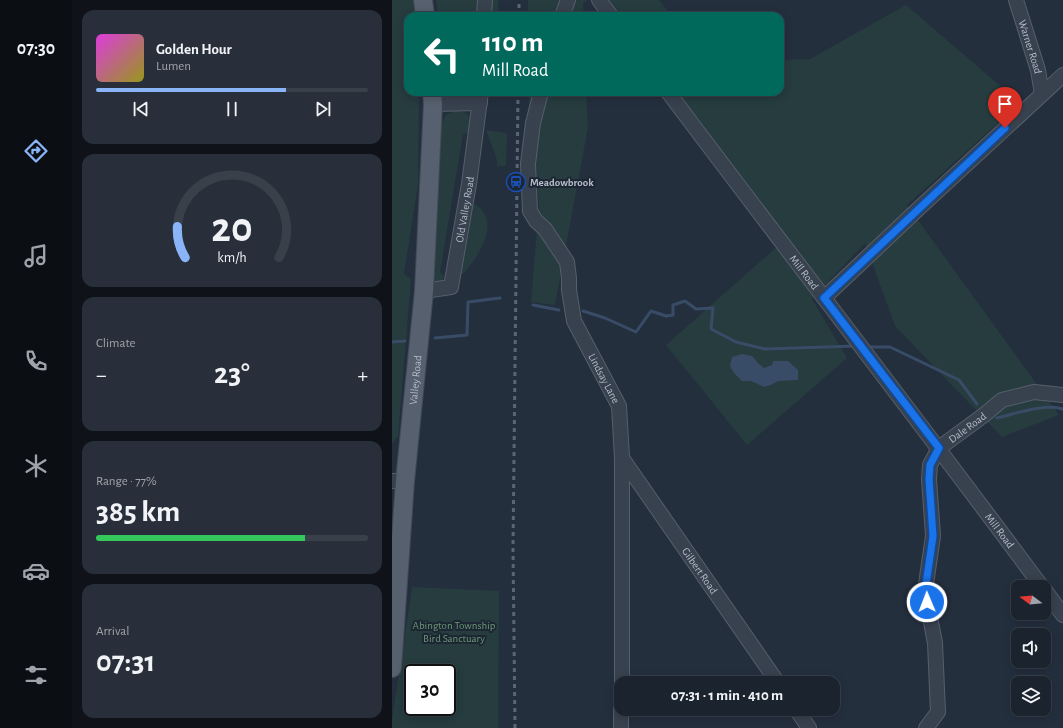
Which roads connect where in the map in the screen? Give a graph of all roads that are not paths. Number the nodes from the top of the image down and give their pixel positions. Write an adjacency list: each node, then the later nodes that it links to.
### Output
1 (423, 0): 6 (main road)
2 (485, 0): 7 (street)
3 (568, 0): 8 (street)
4 (599, 0): 9 (street)
5 (1016, 0): 11 (street, Warner Road)
6 (424, 12)
7 (484, 12)
8 (564, 12)
9 (608, 12)
10 (1063, 75): 11 (street)
11 (1042, 94): 17 (street)
12 (540, 96): 20 (street, Lindsay Lane)
13 (671, 96): 17 (street, Mill Road)
14 (433, 98): 15 (street, Old Valley Road); 16 (main road, Valley Road)
15 (481, 98): 16 (street, Old Valley Road)
16 (424, 291): 21 (main road, Valley Road)
17 (824, 298): 19 (street, Mill Road)
18 (1063, 395): 19 (street, Dale Road)
19 (939, 448): 22 (street, Mill Road); 32 (street, Dale Road)
20 (622, 458): 26 (street, Lindsay Lane); 27 (street, Gilbert Road)
21 (398, 481): 25 (main road, Valley Road)
22 (1037, 580)
23 (1051, 599): 24 (street, Mill Road)
24 (1063, 615)
25 (392, 662)
26 (622, 676)
27 (773, 676)
28 (622, 716): 30 (street)
29 (801, 716): 31 (street)
30 (622, 728)
31 (809, 728)
32 (926, 728)

